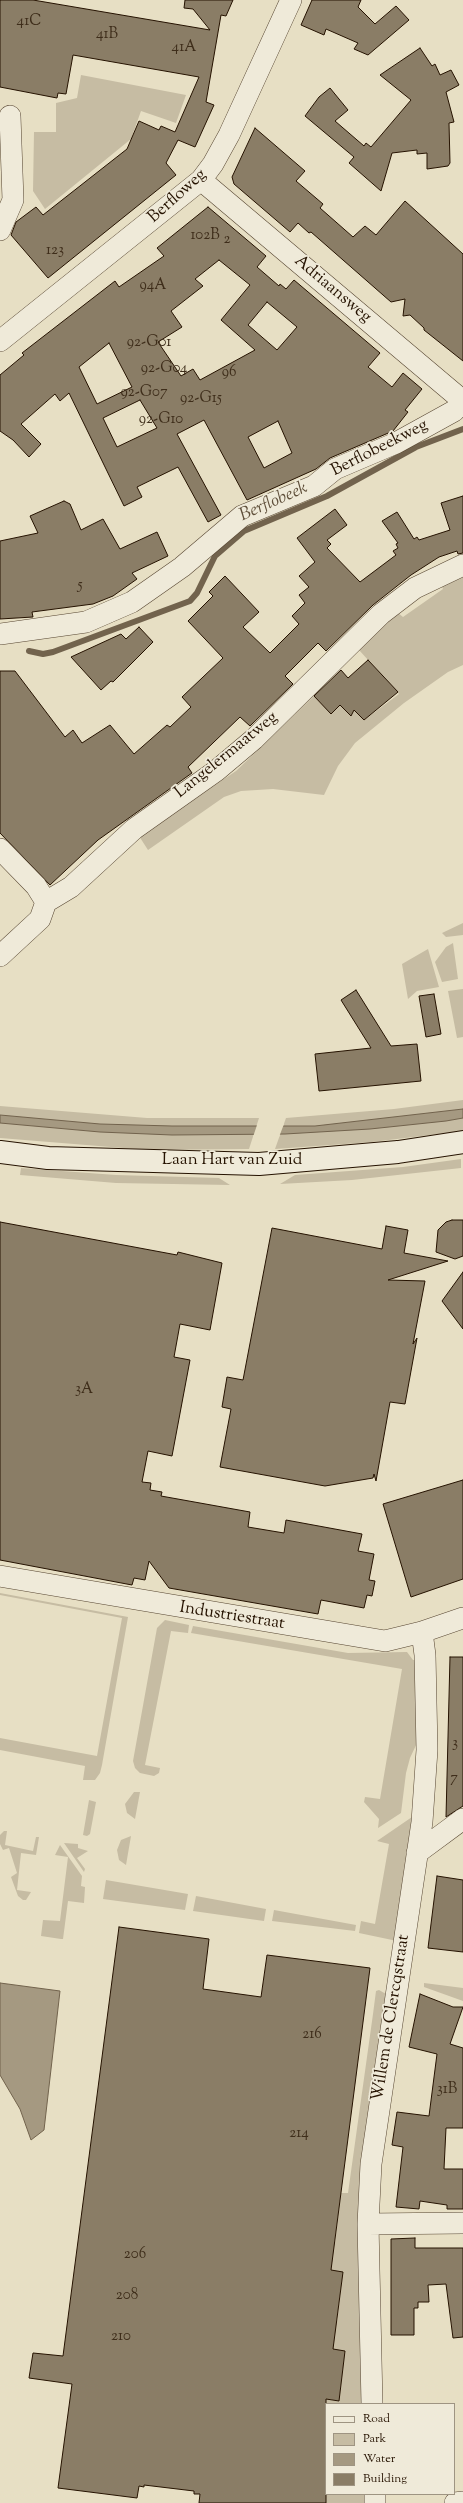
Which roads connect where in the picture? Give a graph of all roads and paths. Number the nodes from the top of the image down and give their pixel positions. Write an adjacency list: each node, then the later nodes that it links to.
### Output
1 (291, 0): 3 (street, Berfloweg)
2 (10, 116): 4 (street)
3 (201, 180): 5 (street, Berfloweg); 6 (street, Adriaansweg)
4 (0, 230)
5 (3, 332)
6 (463, 400): 8 (street, Berflobeekweg)
7 (463, 565): 10 (street, Langelermaatweg)
8 (0, 634)
9 (0, 849): 10 (street)
10 (46, 902): 11 (street)
11 (0, 956)
12 (463, 1142): 13 (main road, Laan Hart van Zuid)
13 (0, 1152)
14 (0, 1576): 16 (street, Industriestraat)
15 (463, 1618): 16 (street, Industriestraat)
16 (422, 1632): 18 (street, Willem de Clercqstraat)
17 (463, 1819): 18 (street)
18 (417, 1853): 20 (street, Willem de Clercqstraat)
19 (463, 2223): 20 (street)
20 (368, 2224): 21 (street, Willem de Clercqstraat)
21 (372, 2403)
22 (463, 2502): 23 (street)
23 (455, 2503)

